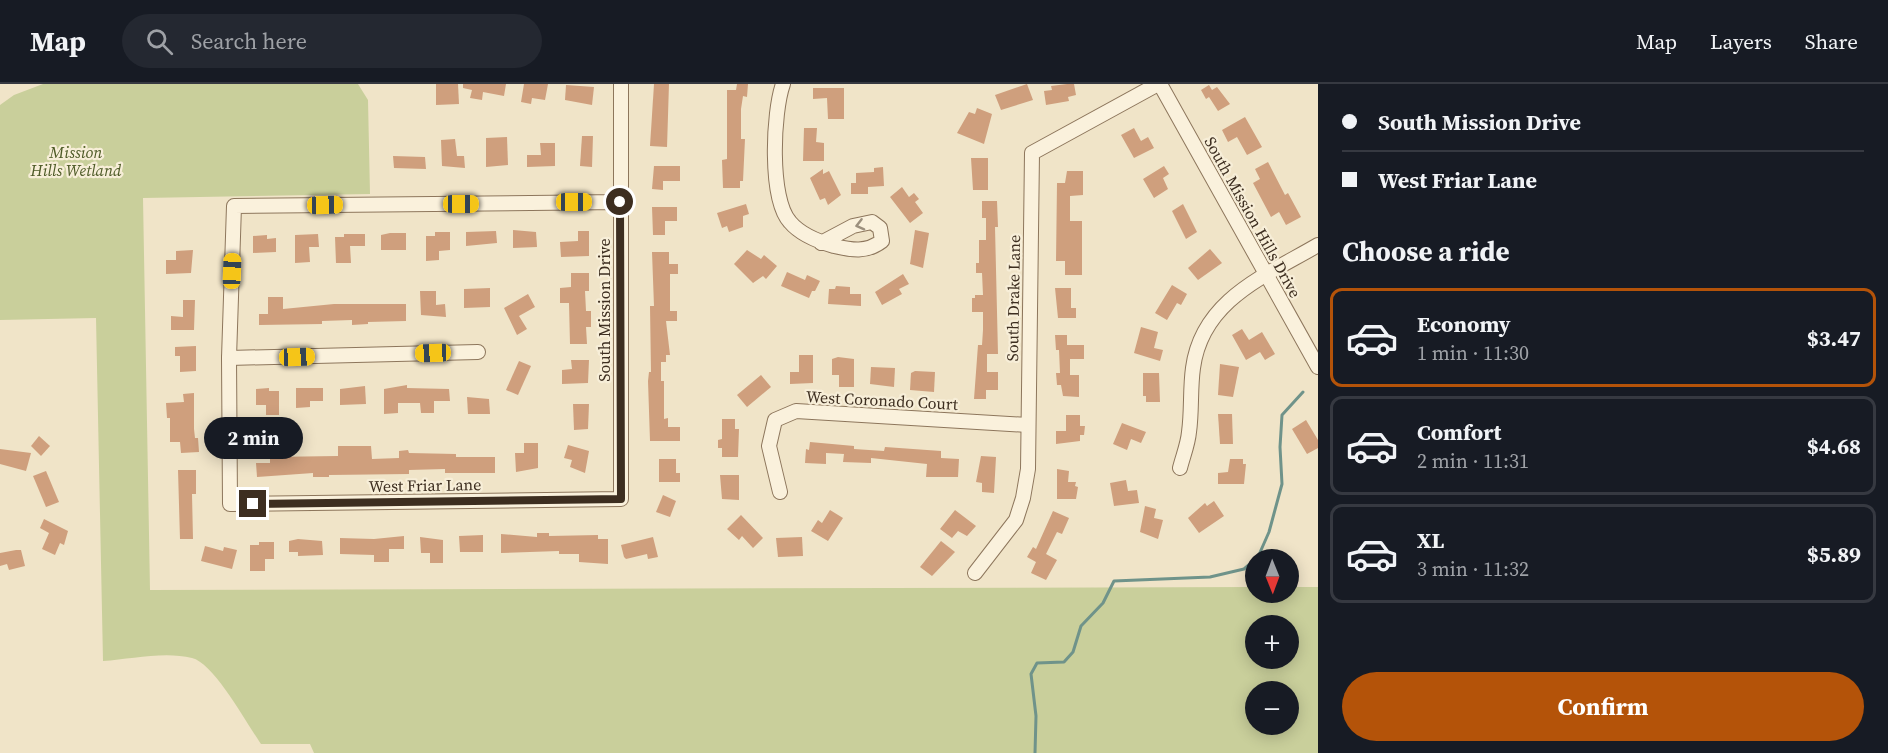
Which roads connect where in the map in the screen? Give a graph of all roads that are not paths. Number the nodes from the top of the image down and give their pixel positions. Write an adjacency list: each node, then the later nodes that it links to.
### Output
1 (621, 84): 4 (street, South Mission Drive)
2 (783, 84): 5 (street)
3 (1159, 84): 7 (street, South Mission Hills Drive); 11 (street, South Drake Lane)
4 (620, 202): 9 (street); 14 (street, South Mission Drive)
5 (821, 243)
6 (1318, 245): 7 (street)
7 (1266, 276): 10 (street, South Mission Hills Drive); 12 (street)
8 (478, 352): 9 (street)
9 (229, 358): 14 (street, West Friar Lane)
10 (1318, 367)
11 (1028, 425): 13 (street, West Coronado Court); 15 (street, South Drake Lane)
12 (1180, 468)
13 (780, 492)
14 (621, 499)
15 (975, 573)

